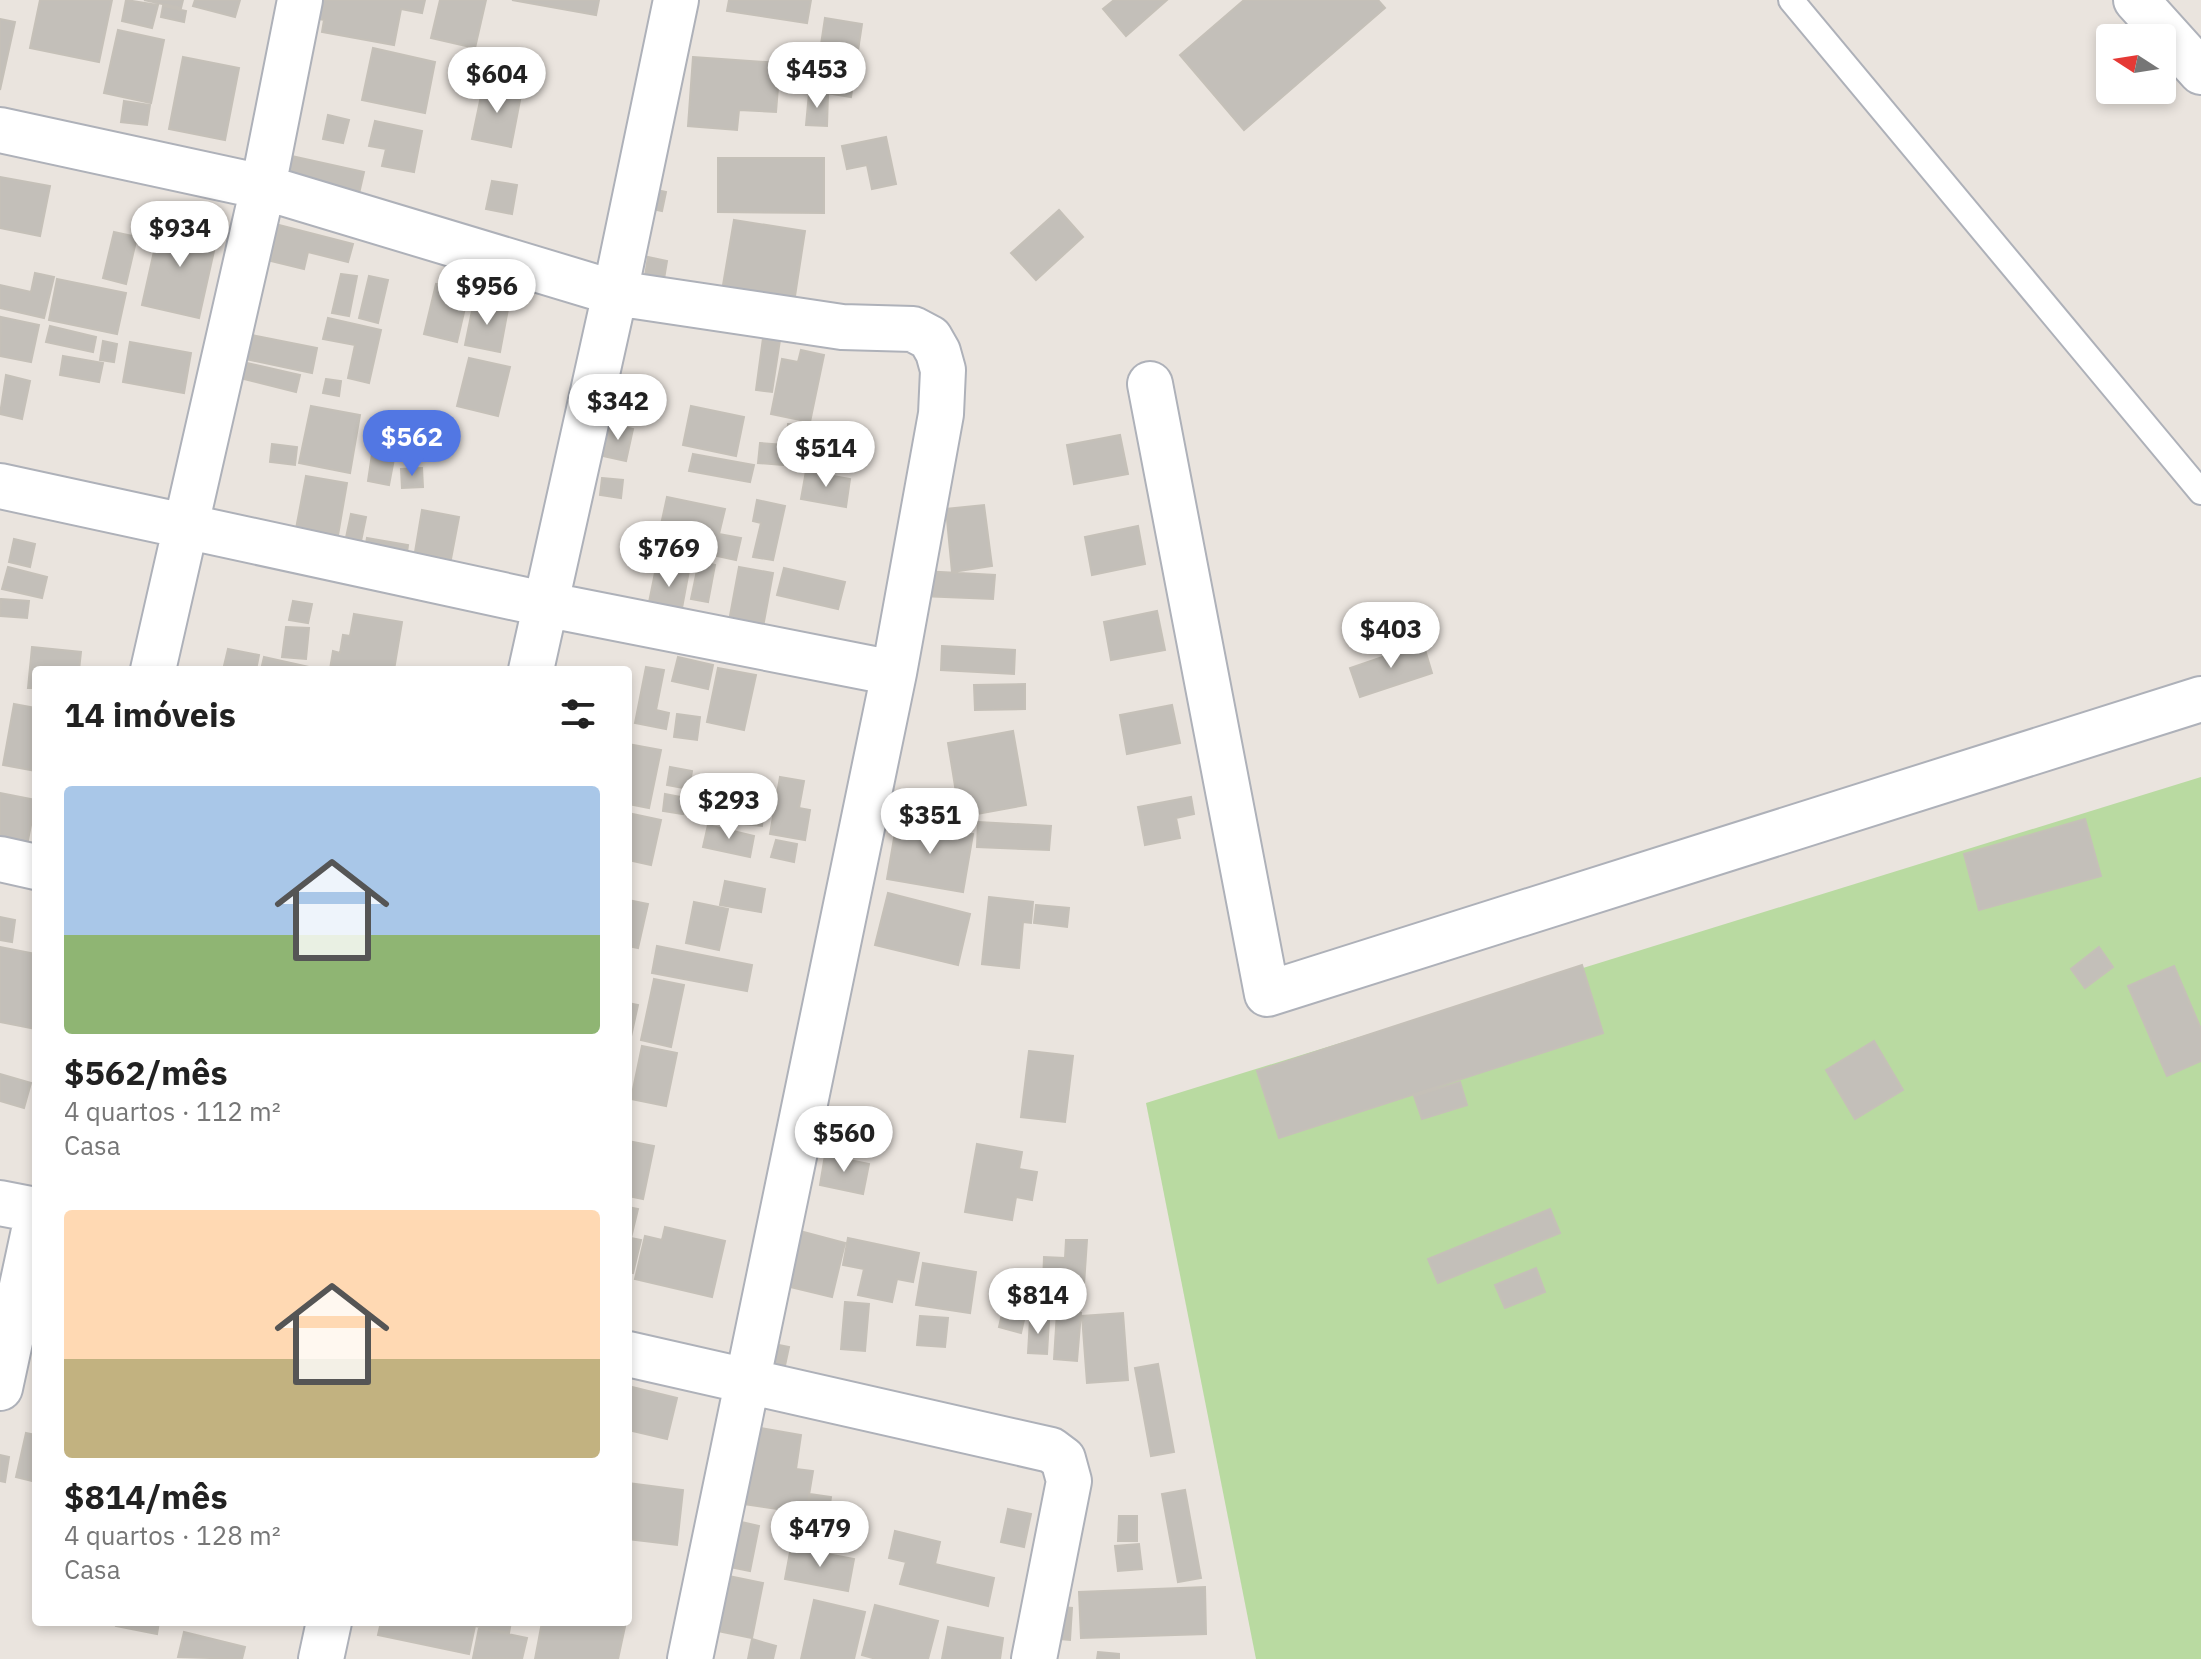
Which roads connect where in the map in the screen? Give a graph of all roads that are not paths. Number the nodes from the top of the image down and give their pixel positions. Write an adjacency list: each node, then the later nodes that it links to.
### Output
1 (300, 0): 7 (street)
2 (676, 0): 8 (street)
3 (1791, 0): 11 (lane)
4 (2136, 0): 5 (street)
5 (2201, 72)
6 (0, 130): 7 (street)
7 (263, 187): 8 (street); 12 (street)
8 (615, 293): 13 (street); 16 (street)
9 (1150, 384): 17 (street)
10 (0, 486): 12 (street)
11 (2201, 492)
12 (183, 527): 13 (street); 14 (street)
13 (544, 604): 15 (street); 16 (street)
14 (154, 666)
15 (532, 666)
16 (894, 673): 24 (street)
17 (2201, 699)
18 (0, 859): 19 (street)
19 (32, 866)
20 (0, 1203): 21 (street)
21 (32, 1209)
22 (32, 1240): 25 (street)
23 (632, 1355): 24 (street)
24 (745, 1382): 28 (street); 29 (street)
25 (0, 1388)
26 (328, 1626): 27 (street)
27 (321, 1659)
28 (690, 1659)
29 (1034, 1659)

